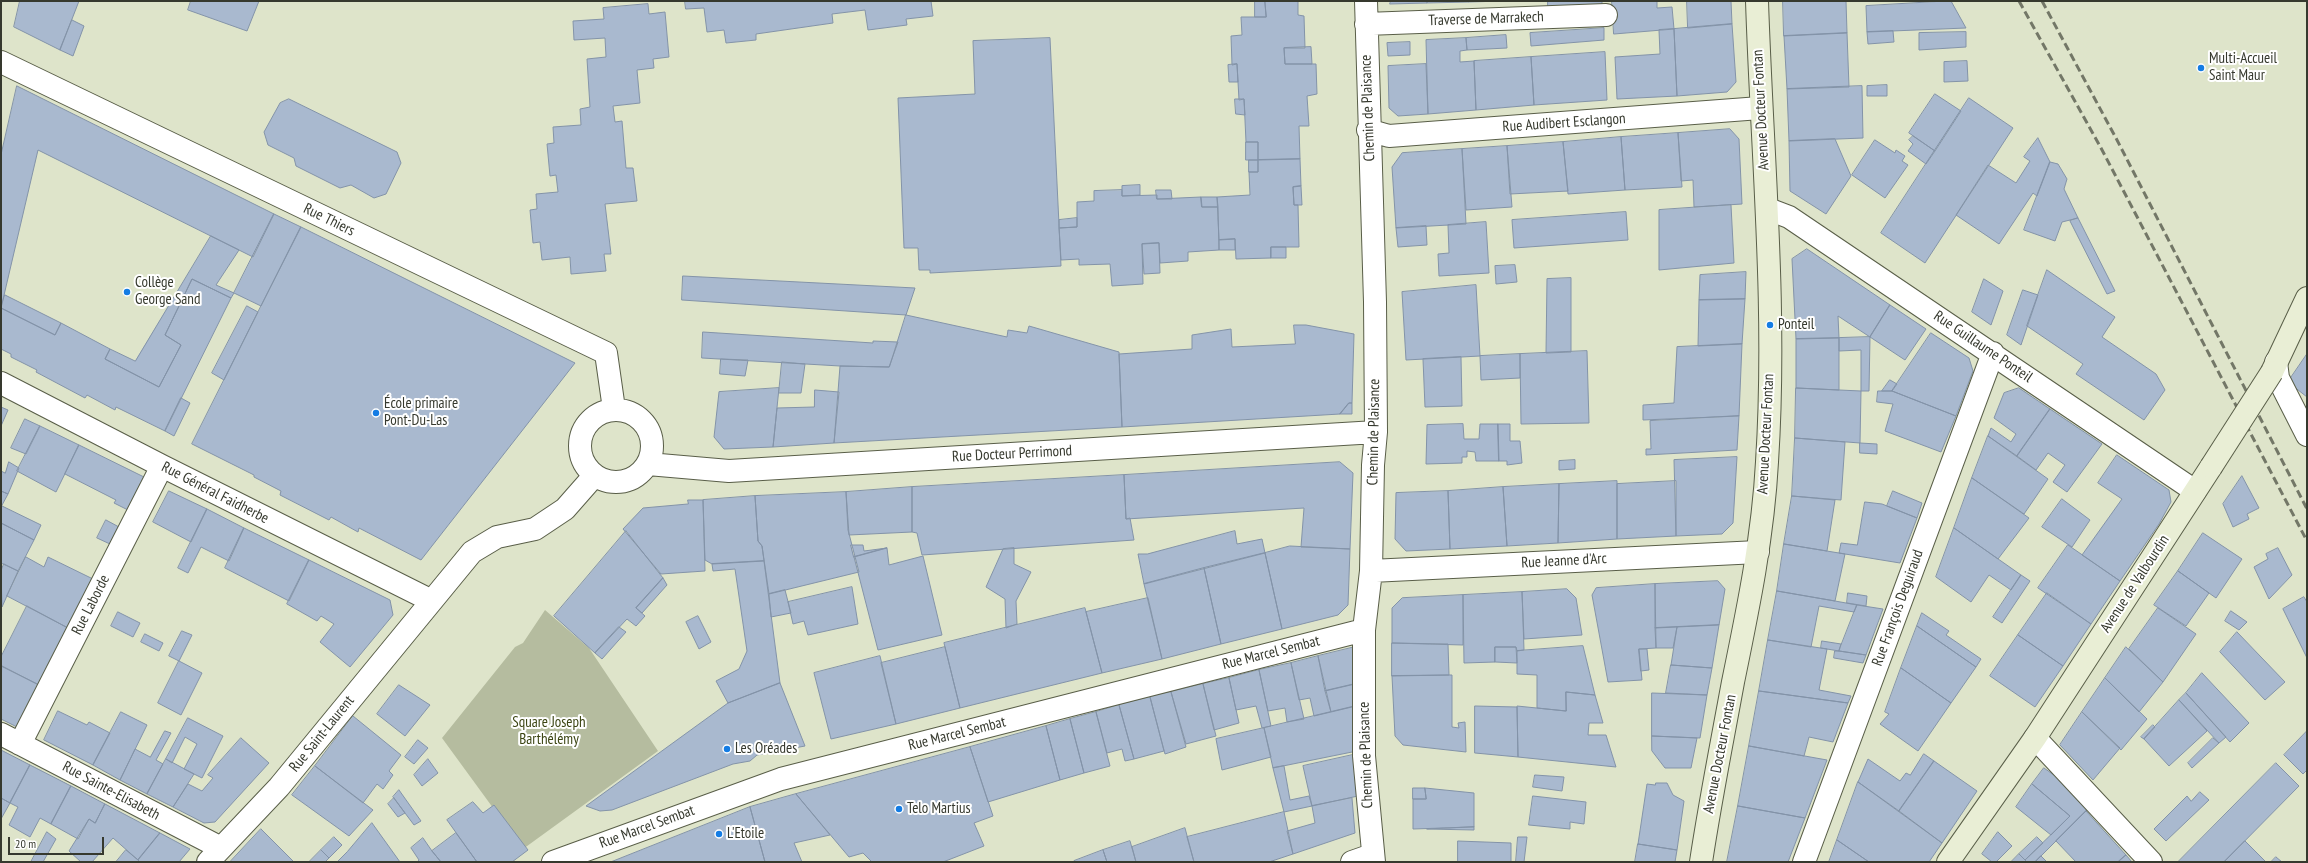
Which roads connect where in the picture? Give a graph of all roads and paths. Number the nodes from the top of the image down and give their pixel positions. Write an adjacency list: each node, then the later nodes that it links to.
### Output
1 (1366, 1): 4 (street, Chemin de Plaisance)
2 (1757, 1): 6 (main road, Avenue Docteur Fontan)
3 (1606, 15): 4 (street, Traverse de Marrakech)
4 (1366, 24): 7 (street, Chemin de Plaisance)
5 (1, 62): 13 (street, Rue Thiers)
6 (1760, 108): 7 (street, Rue Audibert Esclangon); 8 (main road, Avenue Docteur Fontan)
7 (1368, 130): 14 (street, Chemin de Plaisance)
8 (1768, 210): 10 (street, Rue Guillaume Ponteil); 20 (main road, Avenue Docteur Fontan)
9 (2307, 298): 11 (main road, Avenue de Valbourdin)
10 (1993, 353): 19 (street, Rue Guillaume Ponteil); 32 (street, Rue François Deguiraud)
11 (2274, 367): 15 (street); 19 (main road, Avenue de Valbourdin, bridge)
12 (1, 383): 17 (street, Rue Général Faidherbe)
13 (614, 409): 16 (street); 18 (street)
14 (1376, 432): 16 (street, Rue Docteur Perrimond); 21 (street, Chemin de Plaisance)
15 (2307, 435)
16 (648, 464): 18 (street)
17 (162, 466): 22 (street, Rue Général Faidherbe); 26 (street, Rue Laborde)
18 (594, 476): 22 (street, Rue Saint-Laurent)
19 (2195, 491): 25 (main road, Avenue de Valbourdin)
20 (1758, 552): 21 (street, Rue Jeanne d'Arc); 31 (main road, Avenue Docteur Fontan)
21 (1371, 571): 23 (street, Chemin de Plaisance)
22 (430, 600): 27 (street, Rue Saint-Laurent)
23 (1364, 630): 28 (street, Chemin de Plaisance); 29 (street, Rue Marcel Sembat)
24 (1, 734): 26 (street, Rue Sainte-Elisabeth)
25 (2035, 738): 33 (main road, Avenue de Valbourdin); 34 (street)
26 (20, 744): 27 (street, Rue Sainte-Elisabeth)
27 (214, 855)
28 (1373, 858): 30 (street)
29 (556, 861)
30 (1352, 862)
31 (1701, 862)
32 (1804, 862)
33 (1948, 862)
34 (2151, 862)

